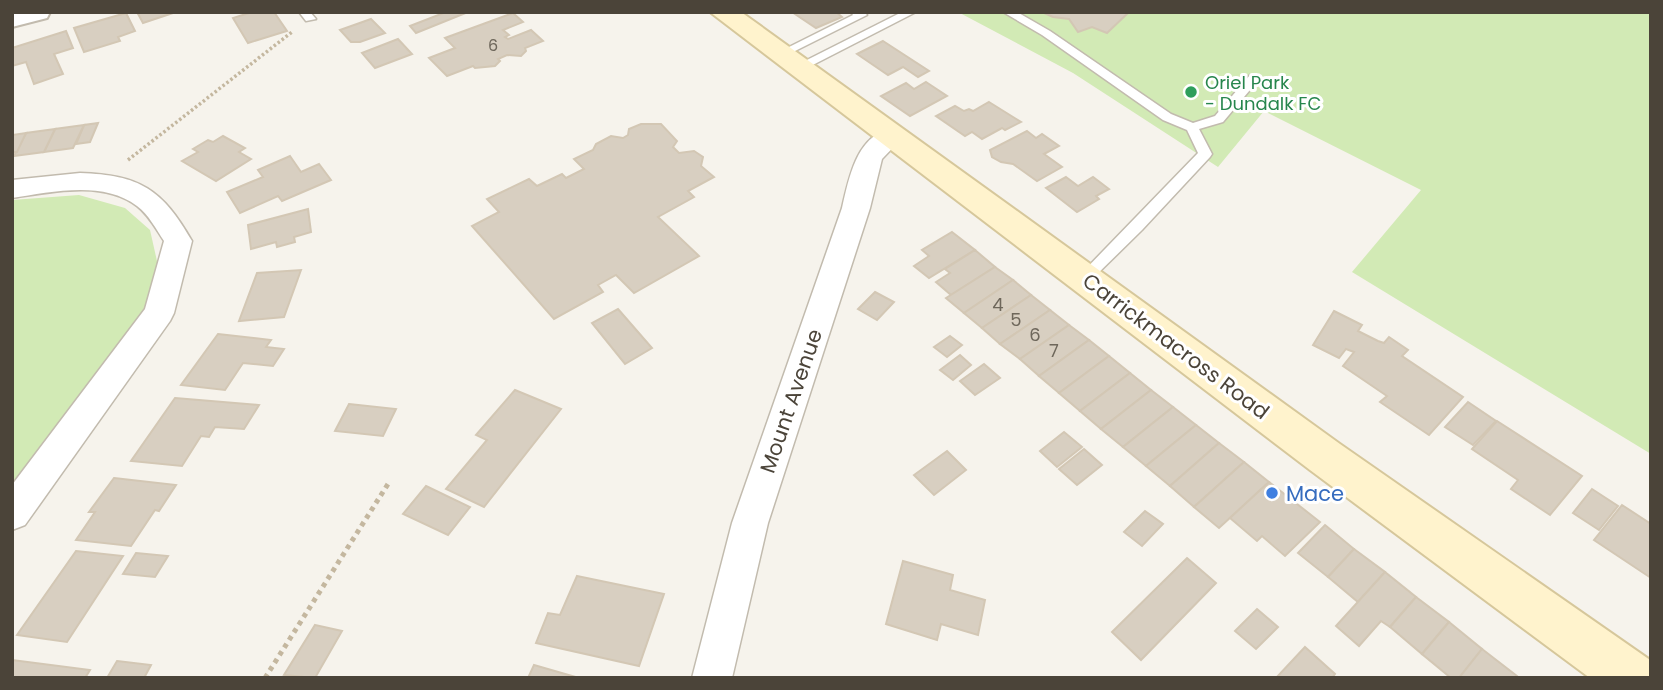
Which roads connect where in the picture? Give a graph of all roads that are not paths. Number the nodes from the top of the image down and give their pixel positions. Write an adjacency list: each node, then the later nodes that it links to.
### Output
1 (37, 12): 6 (street)
2 (723, 12): 7 (main road, Carrickmacross Road)
3 (856, 12): 7 (lane)
4 (911, 12): 7 (lane)
5 (1007, 12): 9 (lane)
6 (12, 19)
7 (790, 61): 10 (main road, Carrickmacross Road)
8 (1254, 78): 9 (lane)
9 (1192, 127): 12 (lane)
10 (891, 136): 12 (main road, Carrickmacross Road); 14 (street, Mount Avenue)
11 (12, 189): 13 (street)
12 (1084, 278): 15 (main road, Carrickmacross Road)
13 (12, 514)
14 (712, 678)
15 (1632, 678)

